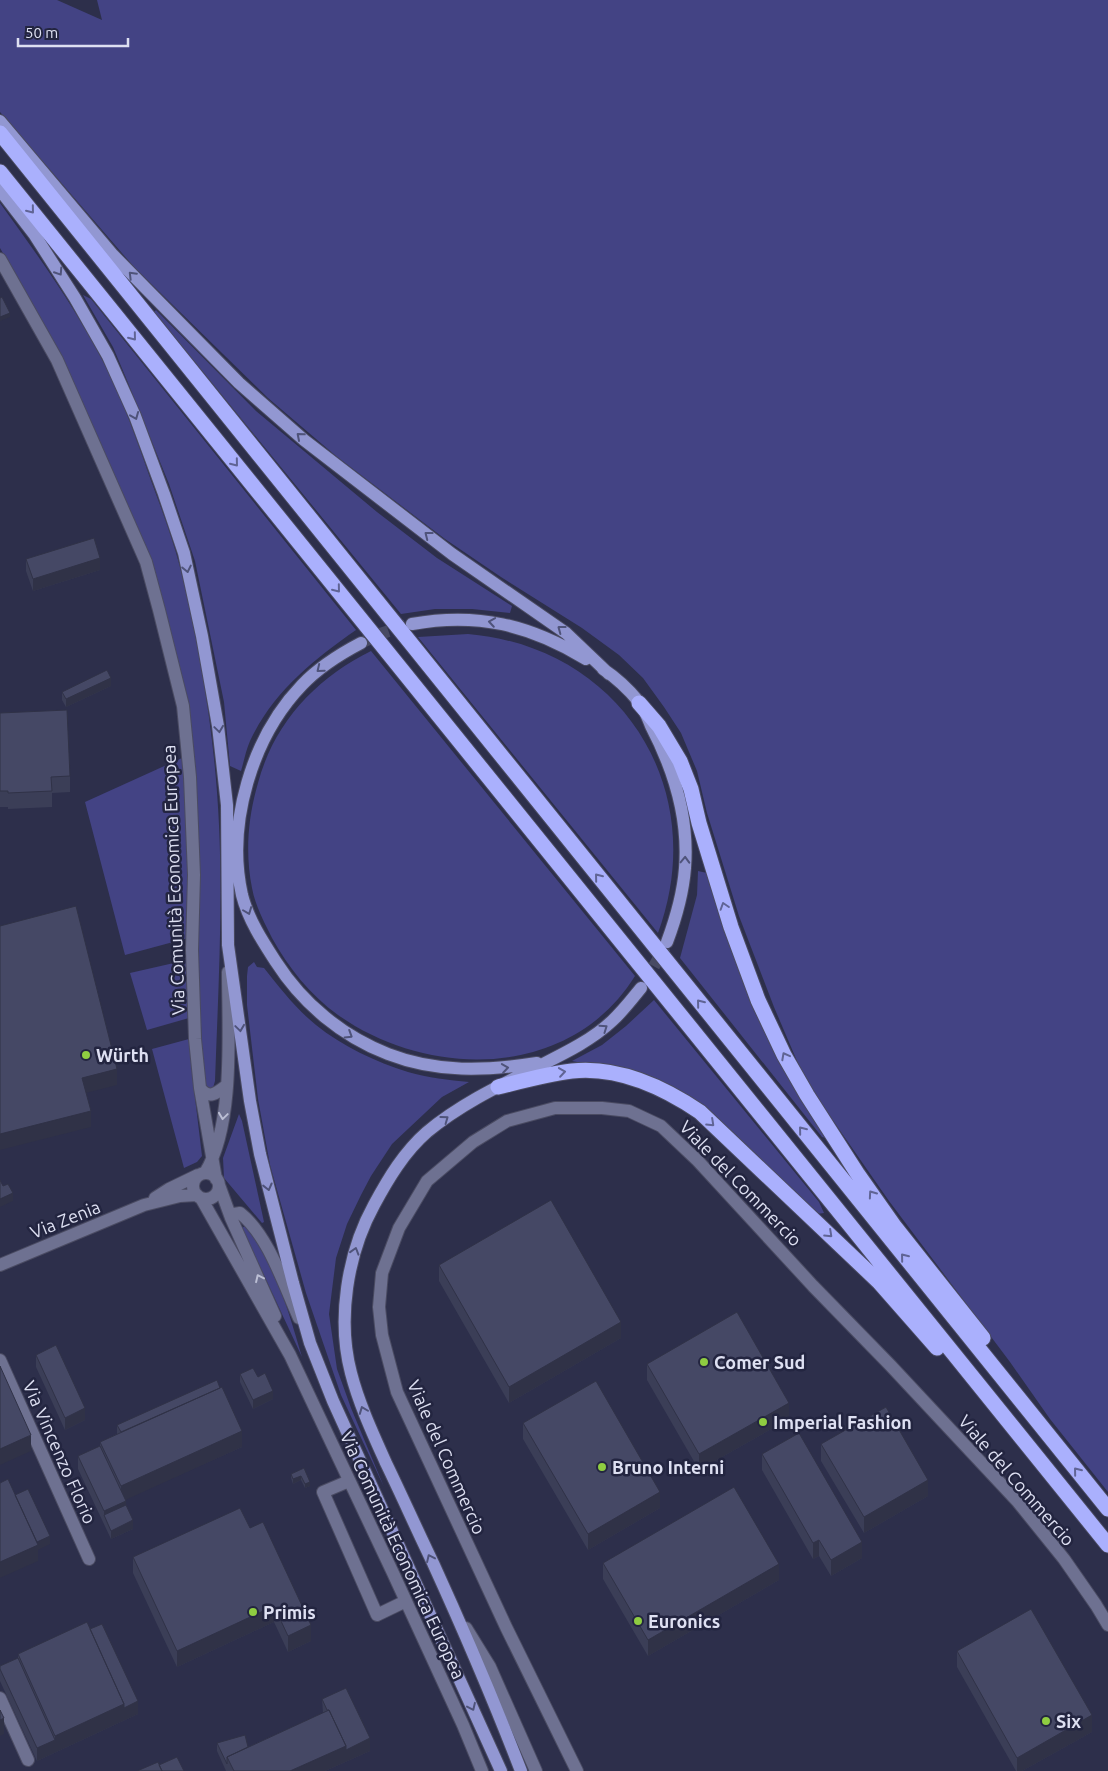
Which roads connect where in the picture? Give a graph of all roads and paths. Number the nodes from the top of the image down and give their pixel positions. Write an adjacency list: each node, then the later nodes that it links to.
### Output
1 (0, 121): 8 (main road, one-way to 1)
2 (0, 133): 30 (highway, one-way to 2)
3 (0, 172): 31 (highway, one-way to 31)
4 (0, 190): 10 (main road, one-way to 10)
5 (0, 259): 20 (street, Via Comunità Economica Europea)
6 (412, 624): 8 (main road, one-way to 6)
7 (360, 643): 11 (main road, one-way to 11)
8 (610, 674): 9 (main road)
9 (640, 703): 14 (main road, one-way to 9); 30 (highway, one-way to 9)
10 (227, 805): 11 (main road); 13 (main road)
11 (236, 843): 12 (main road)
12 (238, 870): 13 (main road); 17 (main road, one-way to 17)
13 (228, 917): 15 (main road)
14 (667, 942)
15 (228, 944): 18 (street); 27 (main road, one-way to 27)
16 (641, 988): 17 (main road, one-way to 16)
17 (547, 1062): 19 (main road)
18 (227, 1085): 20 (street); 21 (street, one-way to 21)
19 (498, 1087): 31 (highway, one-way to 31); 37 (main road, one-way to 19)
20 (200, 1088): 21 (street, Via Comunità Economica Europea)
21 (212, 1162): 22 (street)
22 (210, 1178): 23 (street); 23 (street); 24 (street); 25 (street)
23 (202, 1197): 24 (street); 25 (street); 28 (street)
24 (144, 1205): 26 (street, Via Zenia)
25 (232, 1212): 27 (street); 28 (street, one-way to 25)
26 (0, 1266)
27 (310, 1343): 43 (main road, one-way to 43)
28 (290, 1356): 32 (street, Via Comunità Economica Europea)
29 (0, 1360): 35 (street, Via Vincenzo Florio)
30 (1033, 1417): 33 (highway, one-way to 30)
31 (1040, 1460): 34 (highway)
32 (347, 1482): 36 (street, Via Comunità Economica Europea); 36 (street)
33 (1108, 1509)
34 (1108, 1545)
35 (89, 1559)
36 (406, 1601): 42 (street, Via Comunità Economica Europea)
37 (450, 1602): 44 (main road); 45 (street)
38 (1108, 1625): 41 (street, Viale del Commercio)
39 (0, 1698): 40 (street)
40 (28, 1760)
41 (576, 1769)
42 (482, 1771)
43 (501, 1771)
44 (522, 1771)
45 (536, 1771)

